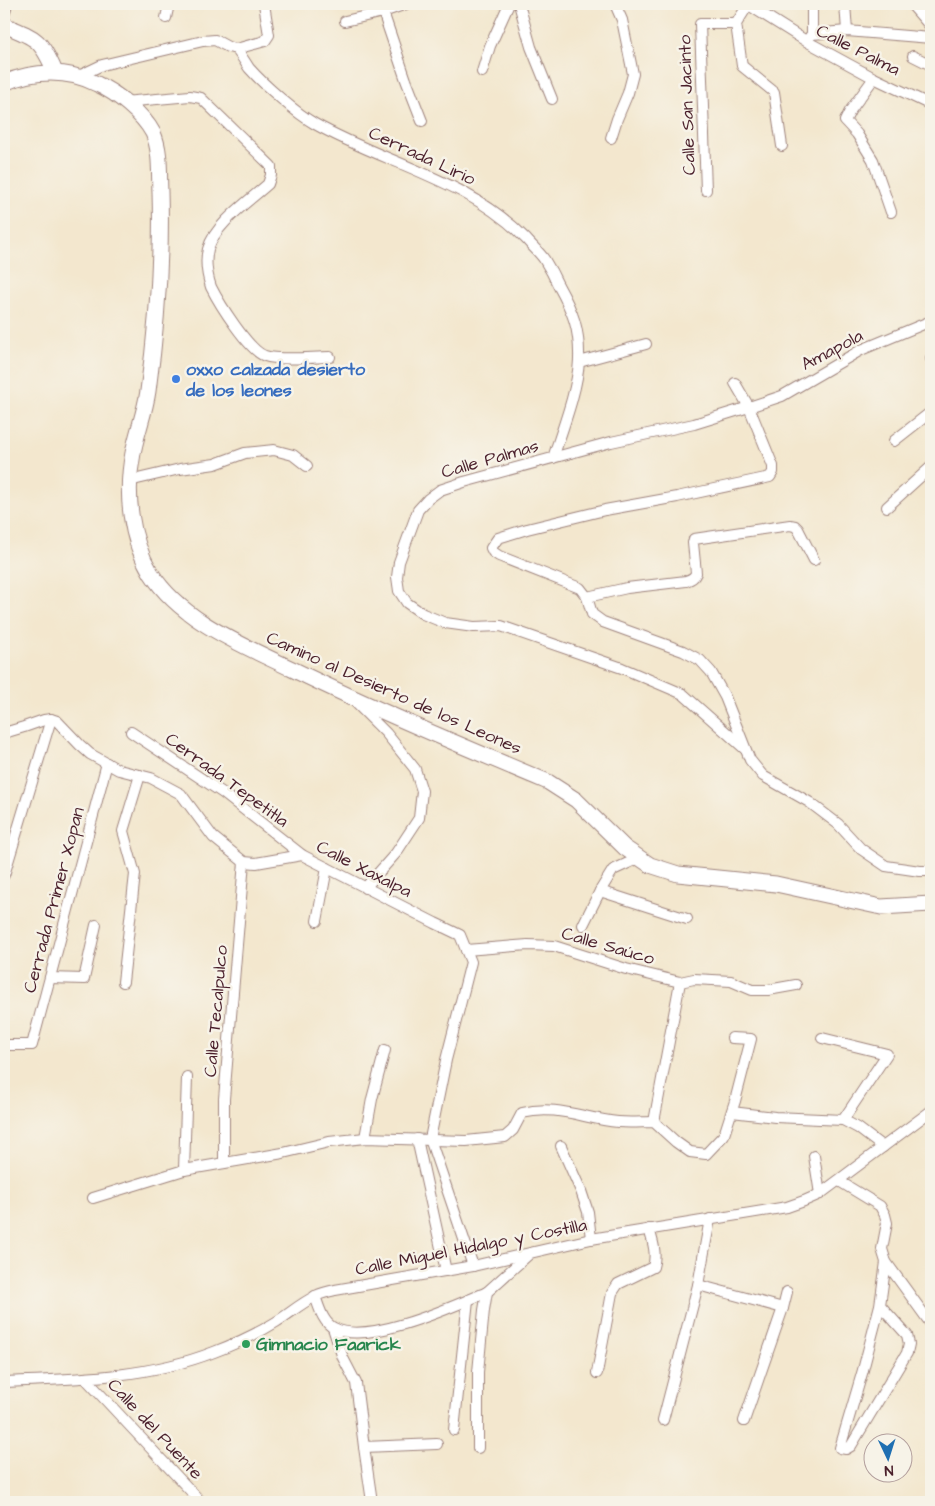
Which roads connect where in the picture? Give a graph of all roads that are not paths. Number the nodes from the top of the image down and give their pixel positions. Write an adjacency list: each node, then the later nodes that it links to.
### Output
1 (8, 4): 13 (street)
2 (169, 4): 14 (street)
3 (264, 4): 22 (street)
4 (406, 4): 12 (street)
5 (509, 4): 26 (street)
6 (519, 4): 30 (street)
7 (615, 4): 34 (street)
8 (747, 4): 16 (street); 20 (street, Calle Palma)
9 (812, 4): 20 (street)
10 (845, 4): 19 (street)
11 (911, 4): 18 (street)
12 (383, 12): 15 (street); 33 (street)
13 (4, 15)
14 (166, 18)
15 (345, 21)
16 (736, 24): 35 (street); 36 (street, Calle San Jacinto)
17 (4, 25): 25 (main road)
18 (931, 27)
19 (847, 31): 20 (street); 21 (street)
20 (809, 37): 28 (street, Calle Palma)
21 (931, 38)
22 (236, 49): 27 (street); 41 (street, Cerrada Lirio)
23 (913, 56): 24 (street)
24 (931, 65)
25 (55, 72): 27 (main road, Camino al Desierto de los Leones); 29 (main road, Camino al Desierto de los Leones)
26 (482, 72)
27 (79, 76): 31 (main road, Camino al Desierto de los Leones)
28 (874, 78): 32 (street, Calle Palma); 37 (street)
29 (4, 83)
30 (552, 100)
31 (124, 102): 40 (street); 49 (main road, Camino al Desierto de los Leones)
32 (931, 104)
33 (422, 121)
34 (611, 138)
35 (782, 146)
36 (706, 190)
37 (891, 212)
38 (931, 321): 43 (street, Amapola)
39 (646, 344): 41 (street)
40 (330, 357)
41 (579, 362): 46 (street, Cerrada Lirio)
42 (735, 383): 43 (street, Calle Palmas)
43 (749, 407): 46 (street, Calle Palmas); 52 (street, Calle Palmas)
44 (931, 412): 45 (street)
45 (894, 441)
46 (553, 458): 57 (street, Calle Palmas)
47 (307, 466): 49 (street)
48 (931, 467): 50 (street)
49 (129, 481): 53 (main road, Camino al Desierto de los Leones)
50 (887, 506)
51 (814, 560): 52 (street)
52 (587, 597): 57 (street, Calle Palmas)
53 (351, 698): 61 (main road, Camino al Desierto de los Leones); 66 (street)
54 (51, 719): 55 (street); 58 (street); 65 (street)
55 (4, 732)
56 (131, 732): 60 (street, Cerrada Tepetitla)
57 (745, 749): 64 (street, Calle Palmas)
58 (107, 763): 59 (street); 74 (street, Cerrada Primer Xopan)
59 (140, 775): 62 (street); 75 (street)
60 (302, 855): 62 (street, Calle Xaxalpa); 63 (street, Calle Xaxalpa)
61 (639, 858): 67 (street); 68 (main road, Camino al Desierto de los Leones)
62 (244, 862): 93 (street, Calle Tecalpulco)
63 (327, 868): 66 (street, Calle Xaxalpa); 70 (street)
64 (931, 871)
65 (4, 875)
66 (365, 888): 73 (street, Calle Xaxalpa)
67 (600, 891): 69 (street); 72 (street)
68 (931, 904)
69 (688, 919)
70 (317, 922)
71 (96, 925): 74 (street)
72 (583, 925)
73 (466, 950): 76 (street, Calle Saúco); 89 (street, Calle Xaxalpa)
74 (50, 978): 80 (street, Cerrada Primer Xopan)
75 (124, 982)
76 (680, 982): 77 (street, Calle Saúco); 86 (street)
77 (796, 985)
78 (732, 1038): 84 (street)
79 (822, 1038): 85 (street)
80 (4, 1045)
81 (385, 1050): 87 (street)
82 (187, 1077): 94 (street)
83 (931, 1111): 91 (street, Calle Miguel Hidalgo y Costilla)
84 (732, 1112): 85 (street); 86 (street)
85 (843, 1120): 91 (street)
86 (654, 1122): 89 (street)
87 (366, 1138): 88 (street); 93 (street)
88 (417, 1139): 89 (street); 104 (street)
89 (430, 1139): 103 (street)
90 (561, 1146): 100 (street)
91 (883, 1147): 95 (street, Calle Miguel Hidalgo y Costilla)
92 (814, 1156): 96 (street)
93 (224, 1163): 94 (street)
94 (184, 1170): 97 (street)
95 (839, 1181): 96 (street, Calle Miguel Hidalgo y Costilla); 102 (street)
96 (820, 1194): 98 (street, Calle Miguel Hidalgo y Costilla)
97 (93, 1198)
98 (710, 1219): 99 (street, Calle Miguel Hidalgo y Costilla); 105 (street)
99 (649, 1229): 100 (street, Calle Miguel Hidalgo y Costilla); 114 (street)
100 (591, 1239): 101 (street, Calle Miguel Hidalgo y Costilla)
101 (530, 1254): 103 (street, Calle Miguel Hidalgo y Costilla); 106 (street)
102 (886, 1262): 110 (street); 112 (street)
103 (474, 1266): 104 (street, Calle Miguel Hidalgo y Costilla)
104 (446, 1271): 108 (street, Calle Miguel Hidalgo y Costilla)
105 (698, 1285): 111 (street); 117 (street)
106 (488, 1292): 109 (street); 122 (street)
107 (787, 1292): 111 (street)
108 (315, 1296): 113 (street); 115 (street, Calle Miguel Hidalgo y Costilla)
109 (468, 1300): 113 (street); 119 (street)
110 (880, 1305): 110 (street)
111 (783, 1308): 118 (street)
112 (931, 1324)
113 (333, 1328): 121 (street)
114 (597, 1373)
115 (85, 1378): 116 (street, Calle Miguel Hidalgo y Costilla); 123 (street, Calle del Puente)
116 (4, 1382)
117 (664, 1420)
118 (744, 1421)
119 (454, 1430)
120 (437, 1444): 121 (street)
121 (364, 1447): 124 (street)
122 (478, 1448)
123 (201, 1502)
124 (372, 1502)

